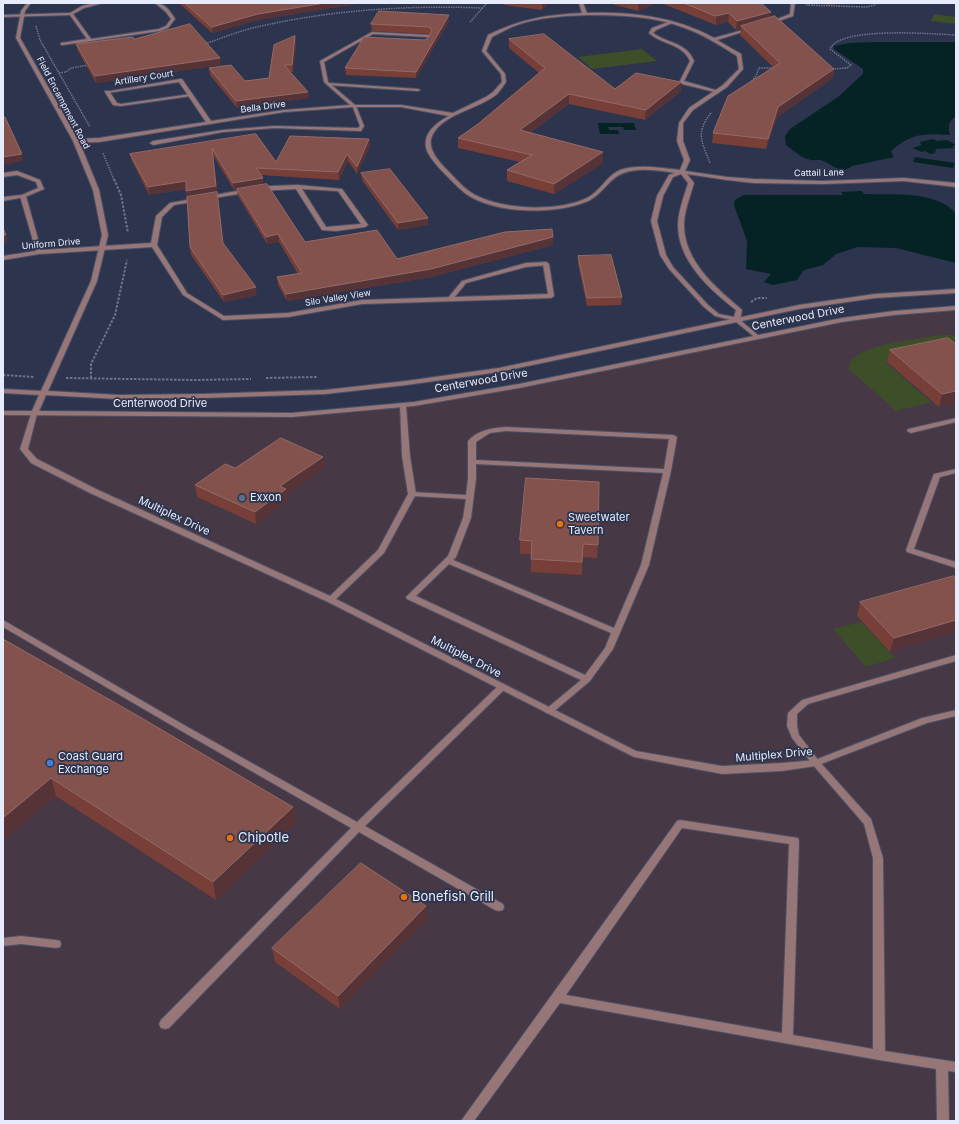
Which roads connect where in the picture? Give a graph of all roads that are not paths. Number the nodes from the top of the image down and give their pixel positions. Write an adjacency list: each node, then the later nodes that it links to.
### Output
1 (29, 3): 8 (street, Field Encampment Road)
2 (101, 3): 6 (street)
3 (157, 3): 15 (street)
4 (581, 3): 7 (street)
5 (793, 3): 11 (street)
6 (71, 14): 8 (street); 15 (street)
7 (584, 14): 10 (street); 24 (street)
8 (22, 15): 9 (street); 28 (street, Field Encampment Road)
9 (3, 16)
10 (671, 22): 14 (street); 21 (street)
11 (767, 24)
12 (752, 28): 14 (street)
13 (428, 38): 16 (street)
14 (714, 39): 21 (street)
15 (90, 40): 18 (street)
16 (359, 40): 17 (street); 19 (street)
17 (366, 41)
18 (62, 44)
19 (329, 84): 20 (street); 23 (street)
20 (418, 90)
21 (717, 92): 30 (street)
22 (191, 95): 22 (street, Artillery Court); 26 (street, Artillery Court)
23 (354, 106): 24 (street, Bella Drive); 25 (street, Bella Drive); 27 (street)
24 (453, 115): 30 (street, Cattail Lane)
25 (217, 121): 26 (street, Bella Drive); 27 (street)
26 (209, 122): 28 (street, Bella Drive)
27 (223, 131): 29 (street)
28 (76, 141): 37 (street, Field Encampment Road)
29 (153, 143)
30 (682, 172): 32 (street, Cattail Lane); 43 (street); 43 (street)
31 (3, 175): 34 (street)
32 (956, 185)
33 (298, 187): 33 (street); 36 (street)
34 (23, 196): 35 (street); 38 (street)
35 (3, 199)
36 (154, 245): 37 (street); 41 (street, Silo Valley View)
37 (101, 249): 38 (street, Uniform Drive); 46 (street, Field Encampment Road)
38 (39, 252): 39 (street, Uniform Drive)
39 (3, 258)
40 (956, 291): 43 (street, Centerwood Drive)
41 (451, 298): 41 (street, Silo Valley View)
42 (956, 308): 44 (street, Centerwood Drive)
43 (737, 320): 44 (street); 46 (street, Centerwood Drive)
44 (757, 337): 47 (street, Centerwood Drive)
45 (3, 391): 46 (street, Centerwood Drive)
46 (44, 393): 49 (street, Field Encampment Road)
47 (403, 405): 49 (street, Centerwood Drive); 55 (street)
48 (3, 414): 49 (street, Centerwood Drive)
49 (34, 414): 59 (street, Multiplex Drive)
50 (956, 420): 51 (street)
51 (911, 430)
52 (472, 462): 53 (street); 53 (street); 56 (street)
53 (667, 471): 61 (street)
54 (956, 471): 58 (street)
55 (412, 494): 56 (street); 59 (street)
56 (470, 497): 57 (street)
57 (448, 560): 61 (street); 63 (street)
58 (956, 565)
59 (331, 600): 64 (street, Multiplex Drive)
60 (3, 623): 68 (street)
61 (616, 632): 63 (street)
62 (956, 658): 67 (street)
63 (586, 679): 65 (street)
64 (502, 687): 65 (street, Multiplex Drive); 68 (street)
65 (549, 711): 67 (street, Multiplex Drive)
66 (956, 713): 67 (street, Multiplex Drive)
67 (816, 763): 75 (street)
68 (358, 827): 69 (street); 73 (street)
69 (499, 907)
70 (3, 942): 71 (street)
71 (56, 944)
72 (557, 998): 74 (street); 74 (street); 78 (street)
73 (165, 1024)
74 (787, 1038): 75 (street)
75 (879, 1055): 76 (street)
76 (942, 1065): 77 (street); 79 (street)
77 (956, 1067)
78 (466, 1121)
79 (943, 1121)

